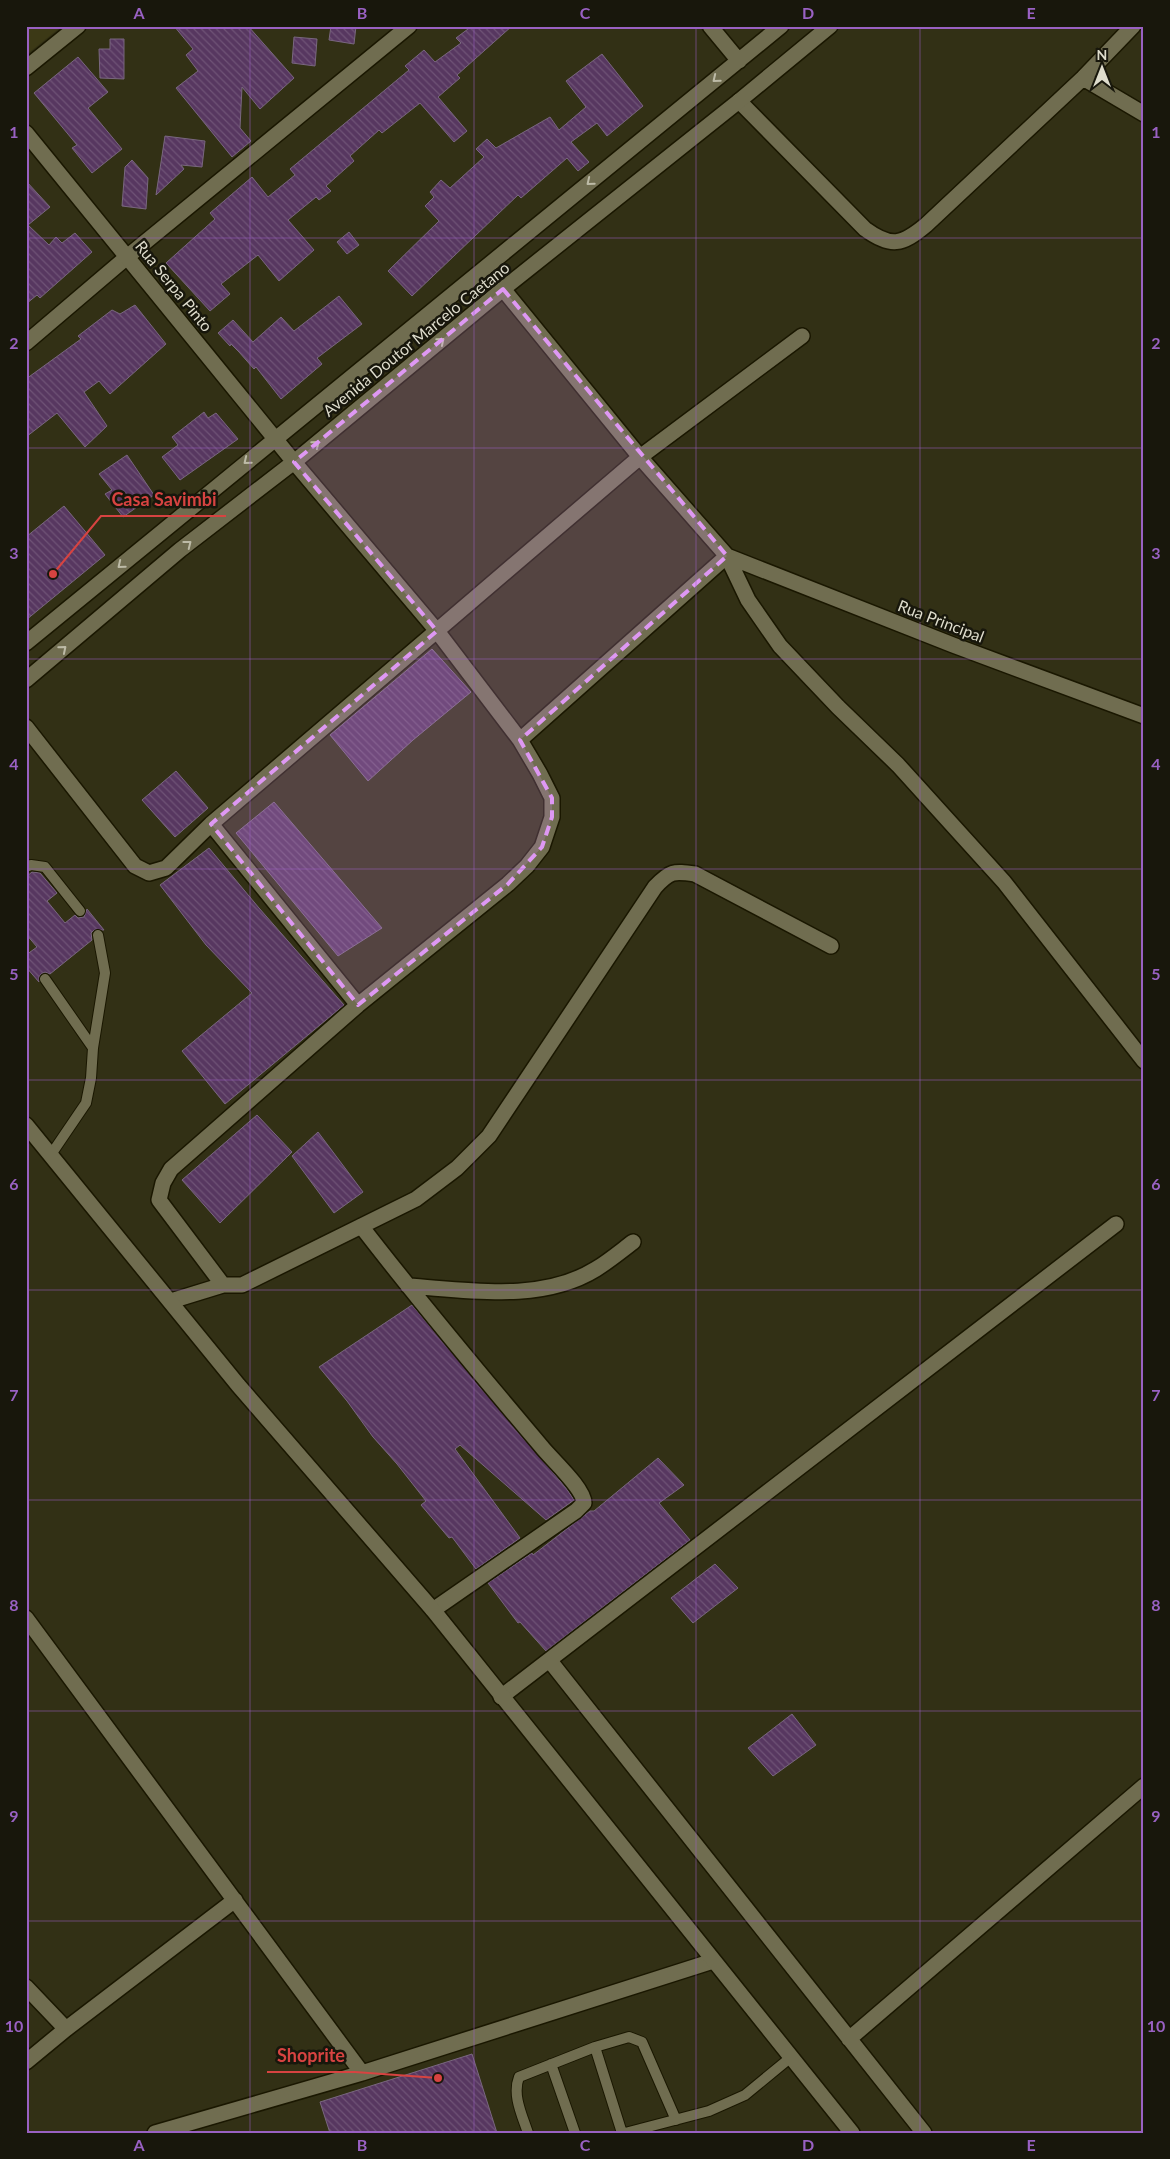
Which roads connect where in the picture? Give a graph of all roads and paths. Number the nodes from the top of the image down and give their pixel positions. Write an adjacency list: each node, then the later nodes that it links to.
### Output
1 (78, 26): 8 (street)
2 (408, 26): 13 (street)
3 (710, 26): 7 (street)
4 (781, 26): 7 (street, Avenida Doutor Marcelo Caetano)
5 (830, 26): 10 (street, Avenida Doutor Marcelo Caetano)
6 (1133, 26): 9 (street)
7 (739, 61): 17 (street, Avenida Doutor Marcelo Caetano, one-way to 17)
8 (26, 68)
9 (1083, 78): 10 (street); 11 (street)
10 (739, 101): 14 (street, Avenida Doutor Marcelo Caetano)
11 (1144, 114)
12 (26, 133): 13 (street, Rua Serpa Pinto)
13 (127, 257): 16 (street); 17 (street, Rua Serpa Pinto)
14 (503, 289): 18 (street); 19 (street, Avenida Doutor Marcelo Caetano, one-way to 14)
15 (802, 336): 18 (street)
16 (26, 343)
17 (275, 438): 19 (street, Rua Serpa Pinto); 22 (street, Avenida Doutor Marcelo Caetano, one-way to 22)
18 (640, 457): 20 (street); 21 (street)
19 (294, 462): 21 (street, Rua Serpa Pinto); 23 (street, Avenida Doutor Marcelo Caetano, one-way to 19)
20 (727, 556): 24 (street, Rua Principal); 26 (street); 35 (street)
21 (437, 631): 26 (street, Rua Serpa Pinto); 27 (street)
22 (26, 643)
23 (26, 680)
24 (1144, 716)
25 (26, 727): 27 (street)
26 (520, 740): 33 (street, Rua Serpa Pinto)
27 (211, 824): 33 (street)
28 (26, 867): 29 (lane)
29 (80, 911)
30 (98, 935): 34 (lane)
31 (831, 946): 39 (street)
32 (45, 979): 34 (lane)
33 (358, 1004): 41 (street, Rua Serpa Pinto)
34 (93, 1048): 37 (lane)
35 (1144, 1061)
36 (26, 1125): 37 (street)
37 (50, 1156): 43 (street)
38 (1116, 1224): 46 (street)
39 (361, 1226): 41 (street); 42 (street)
40 (633, 1242): 42 (street)
41 (223, 1285): 43 (street)
42 (408, 1286): 44 (street)
43 (171, 1301): 44 (street)
44 (433, 1610): 47 (street)
45 (26, 1618): 49 (street)
46 (550, 1661): 47 (street); 53 (street)
47 (502, 1697): 50 (street)
48 (1144, 1786): 53 (street)
49 (235, 1900): 52 (street); 58 (street)
50 (713, 1961): 55 (street); 58 (street)
51 (26, 1987): 52 (street)
52 (66, 2029): 56 (street)
53 (849, 2039): 65 (street)
54 (595, 2047): 57 (lane); 59 (lane); 63 (lane)
55 (790, 2058): 59 (lane); 64 (street)
56 (26, 2062)
57 (551, 2064): 61 (lane); 62 (lane)
58 (362, 2073): 60 (street)
59 (676, 2120): 63 (lane)
60 (156, 2133)
61 (528, 2133)
62 (575, 2133)
63 (623, 2133)
64 (852, 2133)
65 (924, 2133)

